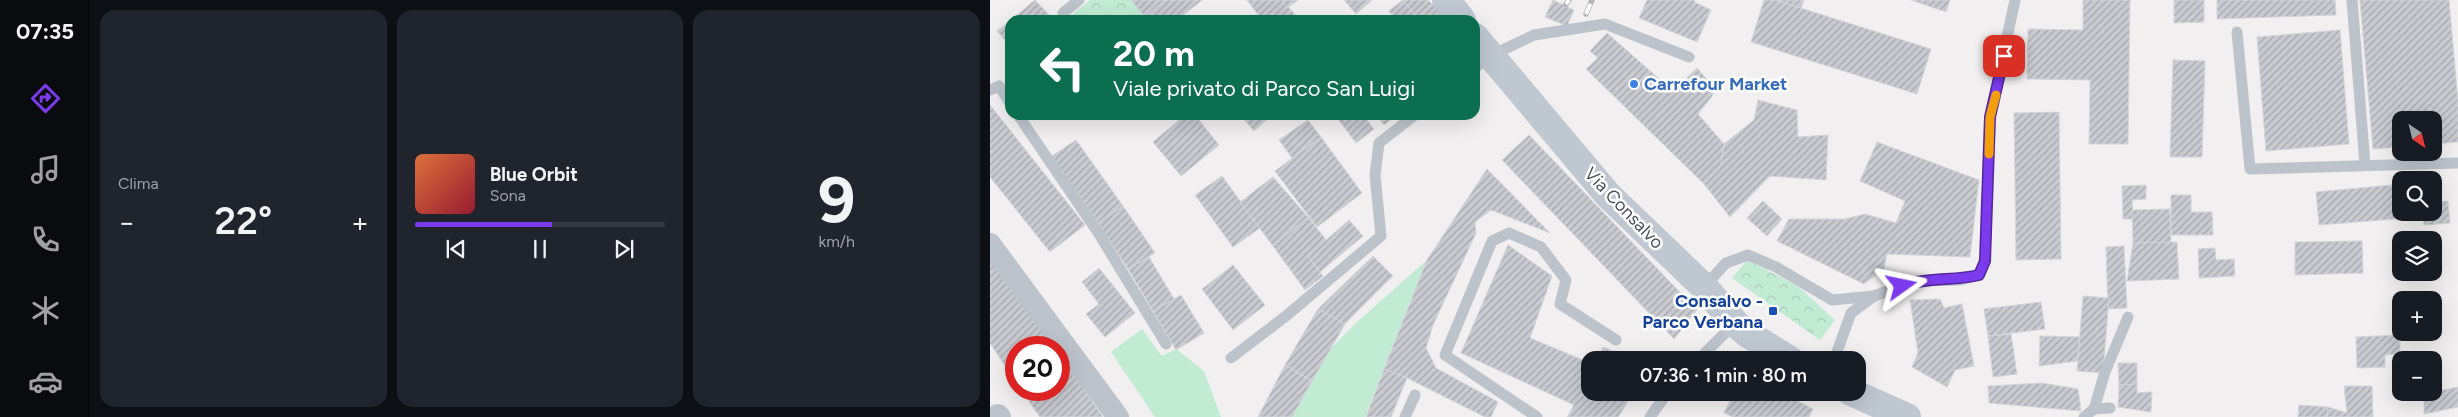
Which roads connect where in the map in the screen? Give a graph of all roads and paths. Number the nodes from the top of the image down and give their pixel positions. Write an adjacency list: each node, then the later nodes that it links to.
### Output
1 (1079, 0): 5 (lane)
2 (1446, 0): 6 (street)
3 (2016, 0): 18 (lane)
4 (2352, 0): 15 (lane)
5 (1063, 13)
6 (1458, 15)
7 (2238, 32): 15 (lane)
8 (1480, 53): 9 (lane); 17 (street, Via Consalvo)
9 (1689, 57)
10 (990, 90): 11 (lane)
11 (1005, 95)
12 (1021, 120): 22 (lane)
13 (1408, 120): 26 (lane)
14 (2458, 163): 15 (lane)
15 (2365, 166)
16 (990, 244): 32 (street)
17 (1704, 287): 18 (lane); 20 (street, Via Consalvo)
18 (1874, 296): 25 (lane)
19 (2128, 317): 31 (lane)
20 (1735, 323): 23 (lane); 24 (street, Via Consalvo)
21 (1616, 340): 34 (lane)
22 (1166, 344)
23 (1707, 351)
24 (1775, 351)
25 (1837, 351)
26 (1231, 358)
27 (1416, 395): 33 (lane)
28 (1866, 399): 36 (street)
29 (1662, 401): 35 (lane)
30 (2110, 408): 31 (lane)
31 (2094, 409): 37 (lane)
32 (1118, 417)
33 (1405, 417)
34 (1538, 417)
35 (1650, 417)
36 (1907, 417)
37 (2084, 417)

